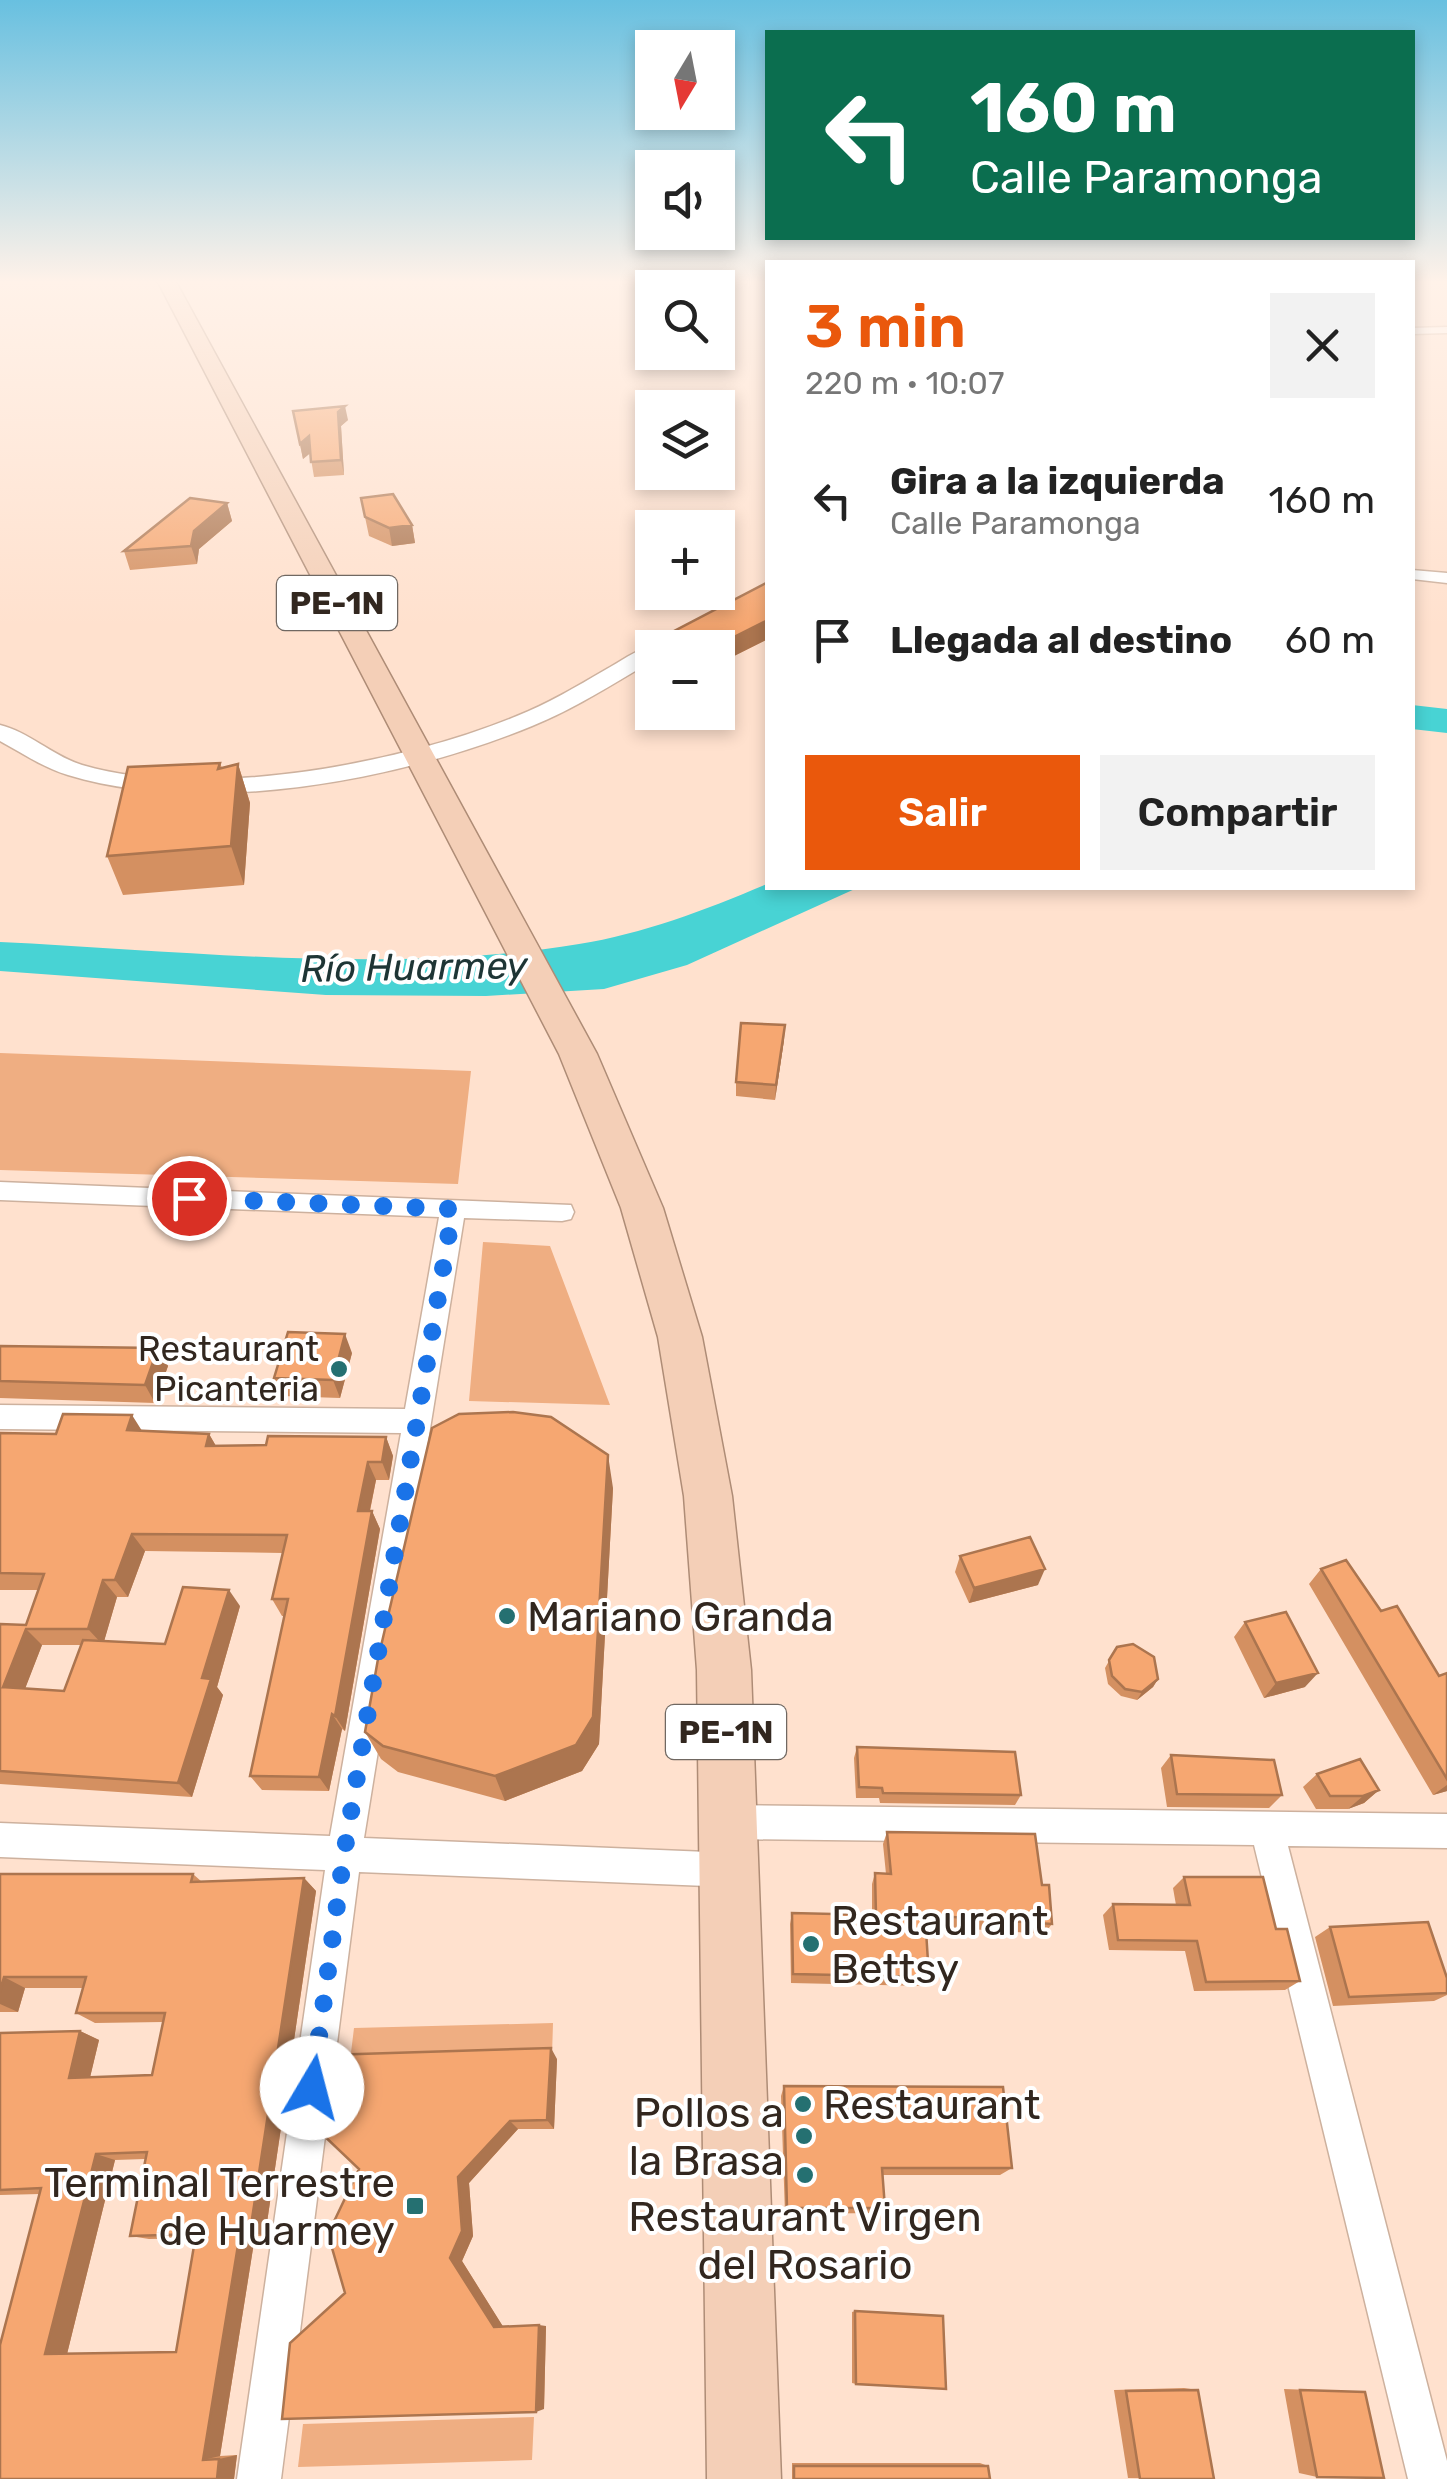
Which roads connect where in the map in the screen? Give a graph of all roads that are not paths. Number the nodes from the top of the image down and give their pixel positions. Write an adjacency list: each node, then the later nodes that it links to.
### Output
1 (227, 396): 6 (highway, PE-1N)
2 (1415, 574): 3 (street)
3 (1447, 578)
4 (635, 661): 6 (street)
5 (0, 732): 6 (street)
6 (418, 756): 15 (highway, PE-1N)
7 (0, 1191): 8 (street)
8 (453, 1209): 9 (street); 11 (street)
9 (562, 1212)
10 (0, 1417): 11 (street)
11 (418, 1421): 16 (street)
12 (1447, 1831): 13 (street)
13 (1266, 1832): 15 (street); 19 (street)
14 (0, 1840): 16 (street)
15 (731, 1846): 16 (street); 18 (highway, PE-1N)
16 (344, 1854): 17 (street)
17 (259, 2479)
18 (744, 2479)
19 (1430, 2479)

